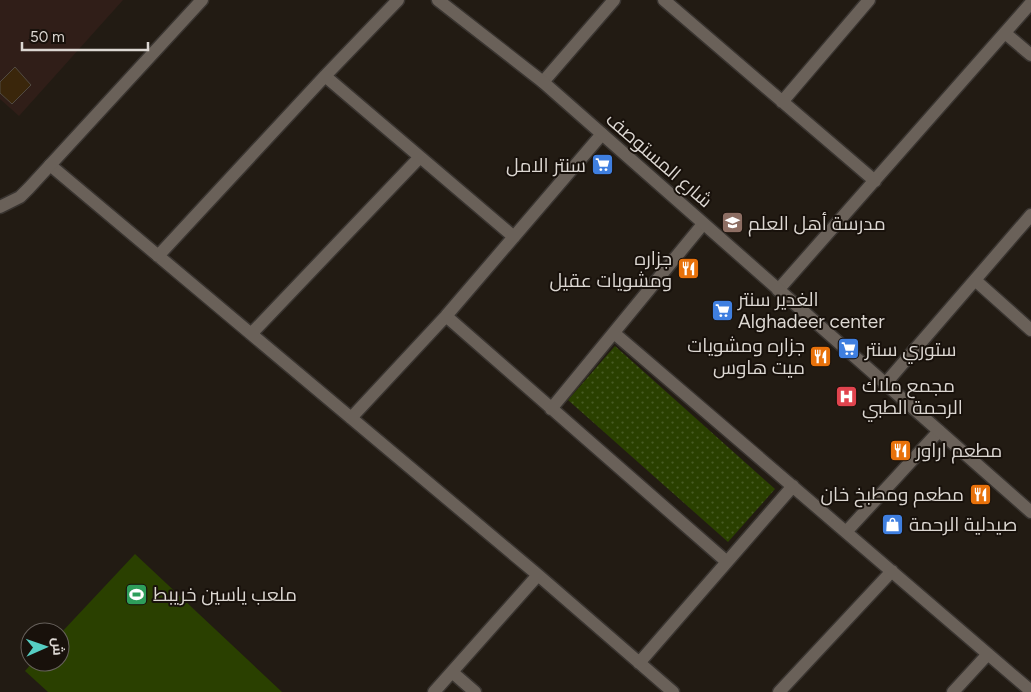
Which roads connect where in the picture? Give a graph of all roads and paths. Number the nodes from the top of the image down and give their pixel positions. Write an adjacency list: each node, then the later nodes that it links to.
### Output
1 (202, 0): 15 (street)
2 (398, 0): 10 (street)
3 (438, 0): 11 (street, شارع المستوصف)
4 (614, 0): 11 (street)
5 (664, 0): 12 (street)
6 (863, 2): 12 (street)
7 (1031, 3): 8 (street)
8 (1005, 33): 9 (street); 16 (street)
9 (1031, 55)
10 (325, 76): 14 (street); 21 (street)
11 (543, 82): 13 (street, شارع المستوصف)
12 (782, 102): 16 (street)
13 (602, 134): 19 (street, شارع المستوصف); 20 (street)
14 (420, 157): 20 (street); 27 (street)
15 (50, 166): 17 (street); 21 (street)
16 (875, 181): 23 (street)
17 (0, 207)
18 (1031, 215): 22 (street)
19 (703, 224): 23 (street, شارع المستوصف); 26 (street)
20 (514, 237): 24 (street)
21 (158, 256): 27 (street)
22 (975, 280): 25 (street); 28 (street)
23 (778, 290): 28 (street, شارع المستوصف)
24 (446, 316): 29 (street); 30 (street)
25 (1031, 330)
26 (614, 333): 29 (street); 32 (street)
27 (251, 334): 30 (street)
28 (885, 384): 31 (street, شارع المستوصف)
29 (551, 409): 35 (street)
30 (352, 418): 37 (street)
31 (939, 431): 33 (street, شارع المستوصف); 34 (street)
32 (793, 486): 34 (street); 35 (street)
33 (1031, 512)
34 (846, 532): 36 (street)
35 (727, 562): 39 (street)
36 (892, 571): 38 (street); 45 (street)
37 (538, 575): 39 (street); 40 (street)
38 (988, 654): 41 (street); 46 (street)
39 (639, 663): 44 (street)
40 (452, 672): 42 (street); 43 (street)
41 (1031, 691)
42 (434, 692)
43 (475, 692)
44 (673, 692)
45 (779, 692)
46 (953, 692)

